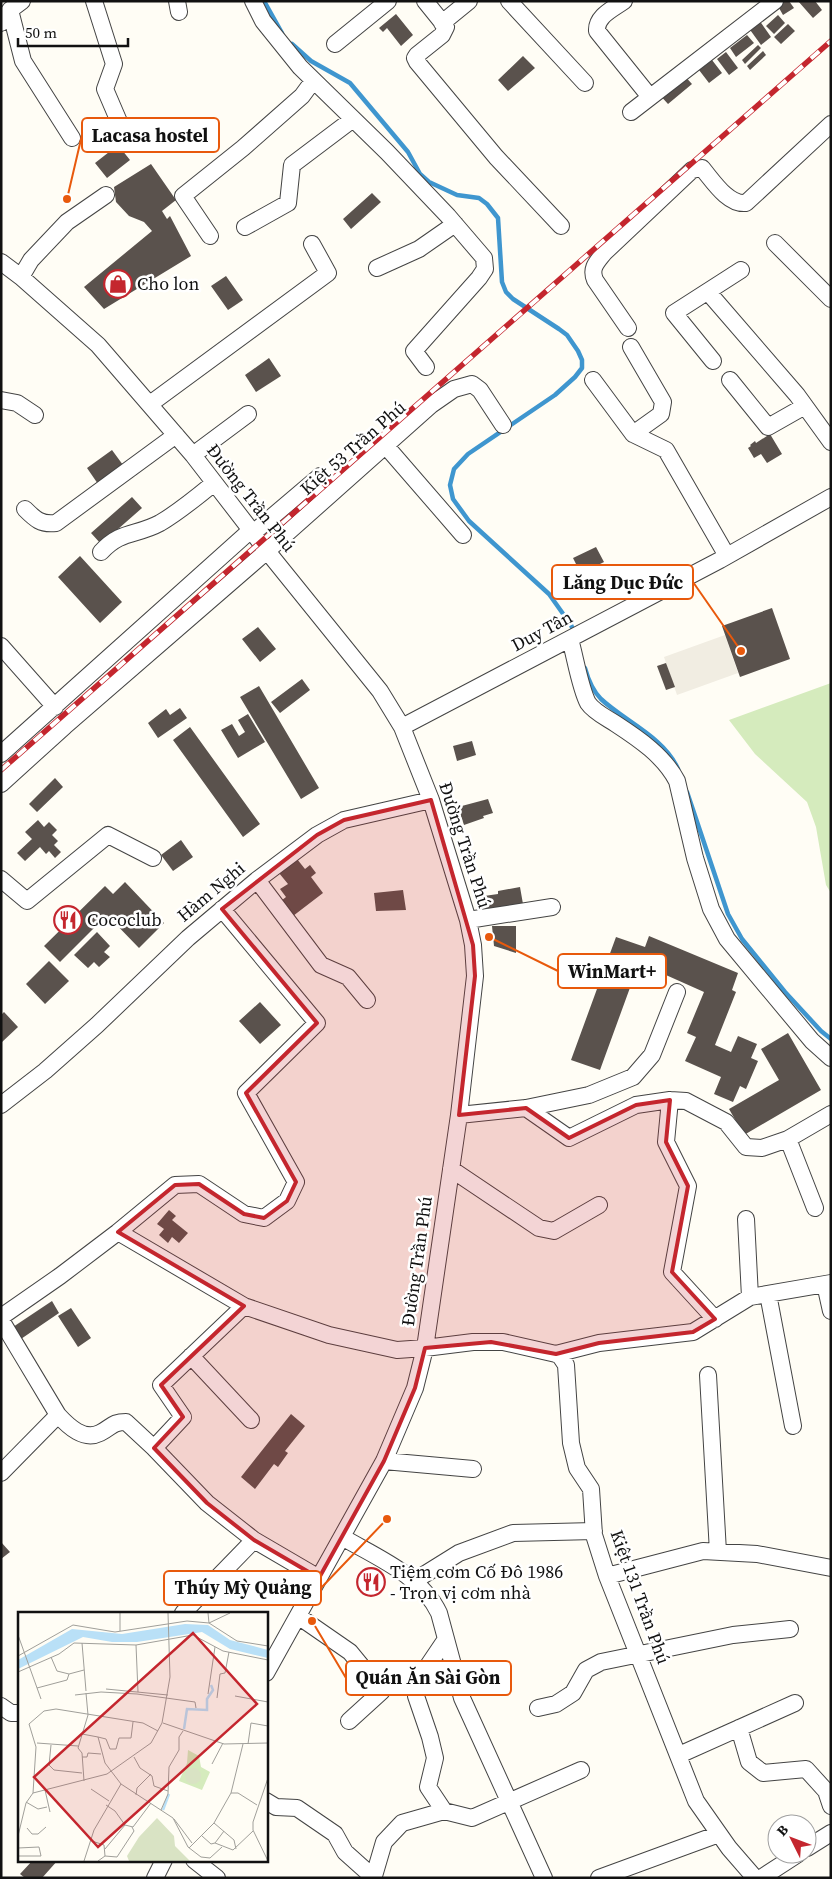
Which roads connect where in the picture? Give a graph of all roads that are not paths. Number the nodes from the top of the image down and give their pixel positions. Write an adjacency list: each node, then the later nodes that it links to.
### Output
1 (94, 1): 19 (street)
2 (253, 1): 12 (street)
3 (388, 1): 11 (street)
4 (426, 1): 10 (street)
5 (469, 1): 10 (street)
6 (509, 1): 13 (street)
7 (624, 1): 14 (street)
8 (770, 3): 14 (street)
9 (11, 12): 18 (street)
10 (442, 22): 22 (street)
11 (335, 44)
12 (313, 81): 16 (street); 24 (street)
13 (585, 83)
14 (650, 97): 15 (street)
15 (631, 112)
16 (353, 119): 21 (street); 23 (street)
17 (831, 124): 33 (street)
18 (72, 138)
19 (126, 138)
20 (106, 195): 30 (street)
21 (455, 224): 28 (street); 36 (street)
22 (561, 226)
23 (245, 228)
24 (210, 236)
25 (775, 243): 32 (street)
26 (312, 244): 40 (street)
27 (1, 262): 30 (street, Đường Trần Phú)
28 (377, 268)
29 (741, 270): 31 (street)
30 (20, 276): 40 (street, Đường Trần Phú)
31 (708, 292): 35 (street); 41 (street)
32 (831, 299)
33 (628, 328)
34 (631, 347): 45 (street)
35 (713, 361)
36 (426, 367)
37 (593, 380): 45 (street)
38 (730, 380): 41 (street)
39 (1, 400): 43 (street)
40 (150, 404): 46 (street, Đường Trần Phú)
41 (805, 406): 47 (street)
42 (248, 414): 49 (street)
43 (34, 415)
44 (503, 424): 48 (street, Kiệt 53 Trần Phú)
45 (632, 434): 58 (street)
46 (176, 435): 49 (street, Đường Trần Phú); 53 (street)
47 (831, 442)
48 (385, 445): 55 (street); 56 (street, Kiệt 53 Trần Phú)
49 (192, 455): 51 (street, Đường Trần Phú)
50 (320, 476): 54 (street)
51 (214, 483): 54 (street, Đường Trần Phú); 57 (street)
52 (831, 497): 58 (street, Duy Tân)
53 (25, 509)
54 (252, 532): 56 (street, Đường Trần Phú); 61 (street)
55 (463, 535)
56 (267, 551): 62 (street, Đường Trần Phú); 64 (street, Kiệt 53 Trần Phú)
57 (100, 552)
58 (727, 556): 59 (street, Duy Tân)
59 (574, 637): 62 (street, Duy Tân); 74 (street)
60 (1, 646): 61 (street)
61 (55, 707): 63 (street)
62 (402, 727): 65 (street, Đường Trần Phú)
63 (1, 754)
64 (1, 784)
65 (431, 800): 68 (street, Hàm Nghi); 71 (street, Đường Trần Phú)
66 (154, 858): 67 (street)
67 (1, 879)
68 (257, 880): 70 (street, Hàm Nghi); 73 (street)
69 (552, 907): 71 (street)
70 (222, 910): 76 (street, Hàm Nghi); 85 (street)
71 (468, 920): 79 (street, Đường Trần Phú)
72 (677, 992): 77 (street)
73 (367, 1000)
74 (831, 1058)
75 (670, 1100): 77 (street); 80 (street); 92 (street)
76 (3, 1102)
77 (526, 1108): 79 (street)
78 (831, 1114): 80 (street)
79 (459, 1115): 81 (street, Đường Trần Phú)
80 (788, 1139): 83 (street)
81 (451, 1169): 82 (street); 93 (street, Đường Trần Phú)
82 (599, 1205)
83 (815, 1208)
84 (746, 1218): 88 (street)
85 (118, 1232): 89 (street); 91 (street)
86 (828, 1283): 87 (street); 90 (street)
87 (768, 1294): 88 (street); 99 (street)
88 (750, 1297): 92 (street)
89 (244, 1306): 93 (street); 95 (street)
90 (831, 1311)
91 (1, 1319): 97 (street)
92 (715, 1319): 94 (street)
93 (425, 1348): 94 (street); 101 (street, Đường Trần Phú)
94 (556, 1354): 104 (street, Kiệt 131 Trần Phú)
95 (191, 1356): 98 (street); 100 (street)
96 (708, 1375): 107 (street)
97 (58, 1416): 100 (street); 103 (street)
98 (251, 1420)
99 (794, 1426)
100 (154, 1448): 106 (street)
101 (384, 1461): 102 (street); 105 (street, Đường Trần Phú)
102 (473, 1469)
103 (1, 1473)
104 (594, 1531): 109 (street, Kiệt 131 Trần Phú); 111 (street)
105 (342, 1537): 110 (street, Đường Trần Phú); 111 (street)
106 (254, 1540): 110 (street); 112 (street)
107 (718, 1552): 108 (street); 109 (street)
108 (831, 1568)
109 (607, 1576): 116 (street, Kiệt 131 Trần Phú)
110 (319, 1578): 113 (street, Đường Trần Phú)
111 (414, 1581): 115 (street)
112 (184, 1612)
113 (298, 1616): 117 (street, Đường Trần Phú); 122 (street)
114 (790, 1629): 116 (street)
115 (446, 1638): 126 (street); 129 (street)
116 (639, 1655): 120 (street); 124 (street, Kiệt 131 Trần Phú)
117 (268, 1669)
118 (795, 1703): 123 (street)
119 (1, 1706): 121 (street)
120 (538, 1708)
121 (18, 1713)
122 (349, 1721)
123 (739, 1728): 124 (street); 128 (street)
124 (679, 1755): 131 (street, Kiệt 131 Trần Phú)
125 (581, 1770): 126 (street)
126 (509, 1801): 129 (street); 139 (street)
127 (268, 1802): 136 (street)
128 (831, 1806)
129 (444, 1811): 136 (street)
130 (831, 1833): 132 (street)
131 (719, 1834): 140 (street); 141 (street, Kiệt 131 Trần Phú)
132 (817, 1842)
133 (163, 1862): 137 (street)
134 (197, 1862): 138 (street)
135 (783, 1864): 142 (street)
136 (374, 1877)
137 (155, 1878)
138 (217, 1878)
139 (544, 1878)
140 (599, 1878)
141 (755, 1878)
142 (761, 1878)

